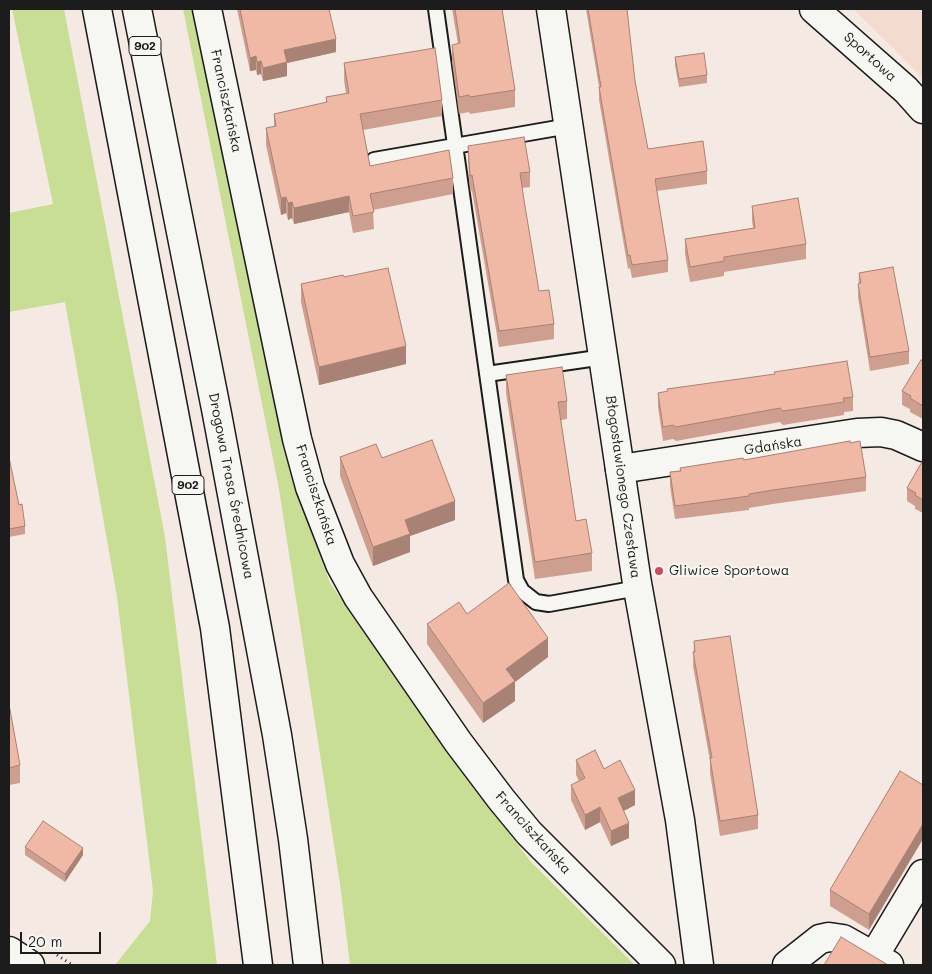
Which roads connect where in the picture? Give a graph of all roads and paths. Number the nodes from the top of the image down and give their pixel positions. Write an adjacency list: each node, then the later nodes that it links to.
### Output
1 (97, 9): 20 (street, 902)
2 (137, 9): 21 (street, Drogowa Trasa Średnicowa / 902)
3 (206, 9): 22 (street, Franciszkańska)
4 (436, 9): 9 (lane)
5 (551, 9): 8 (street, Błogosławionego Czesława)
6 (814, 9): 7 (street, Sportowa)
7 (923, 109)
8 (569, 126): 9 (lane); 11 (street, Błogosławionego Czesława)
9 (455, 146): 10 (lane); 12 (lane)
10 (374, 160)
11 (604, 357): 12 (lane); 14 (street, Błogosławionego Czesława)
12 (487, 374): 15 (lane)
13 (923, 447): 14 (street, Gdańska)
14 (620, 468): 15 (street, Błogosławionego Czesława)
15 (638, 588): 23 (street, Błogosławionego Czesława)
16 (923, 874): 18 (street)
17 (9, 951): 19 (street)
18 (882, 961): 24 (street)
19 (30, 965)
20 (258, 965)
21 (308, 965)
22 (661, 965)
23 (700, 965)
24 (787, 965)

